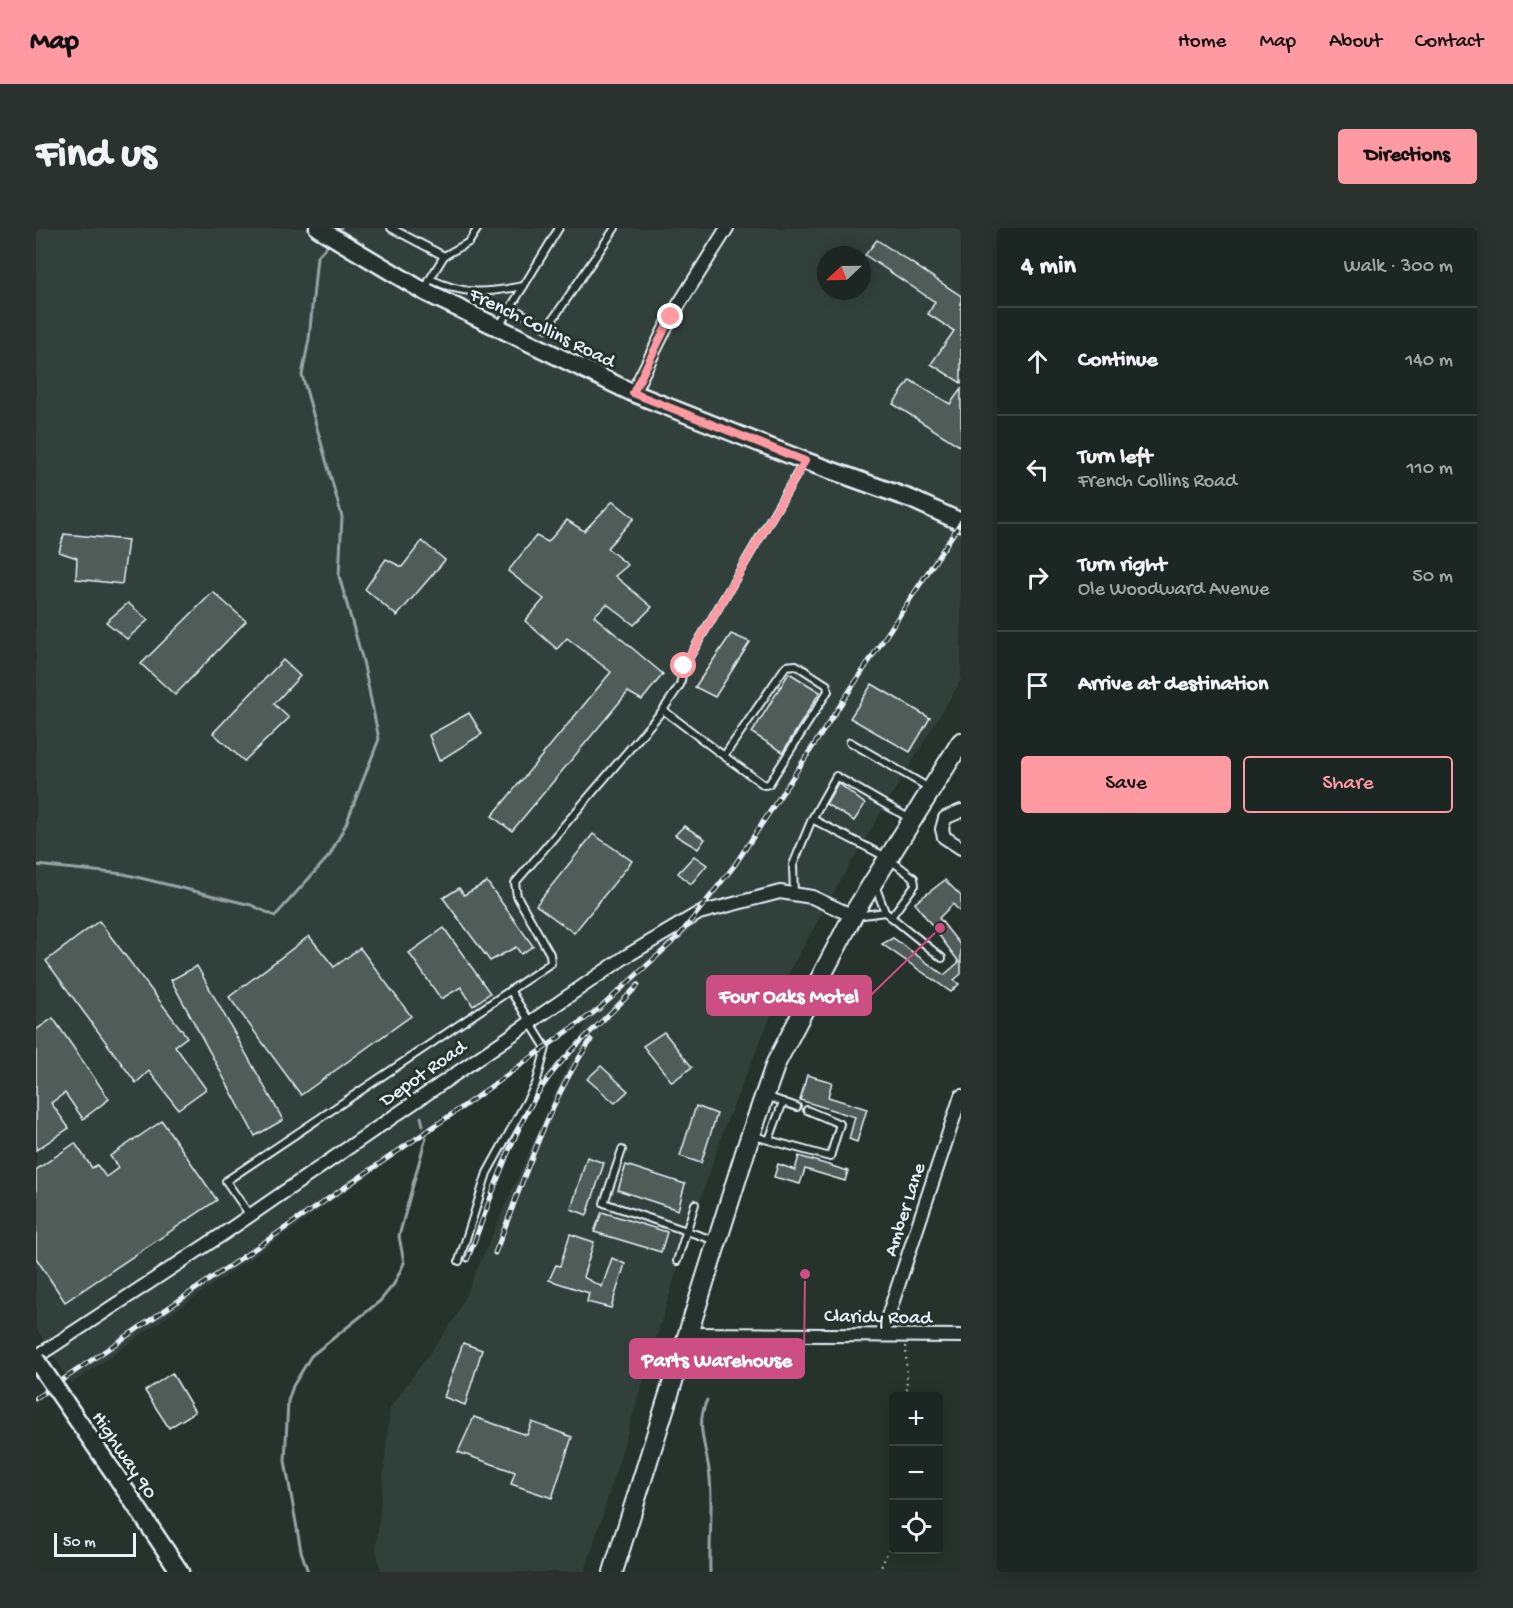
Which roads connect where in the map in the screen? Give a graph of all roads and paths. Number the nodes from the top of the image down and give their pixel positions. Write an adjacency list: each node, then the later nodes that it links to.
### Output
1 (318, 228): 8 (street, French Collins Road)
2 (391, 228): 7 (lane)
3 (478, 228): 7 (lane)
4 (559, 228): 9 (lane)
5 (615, 228): 10 (lane)
6 (726, 228): 12 (street)
7 (444, 256): 8 (lane)
8 (427, 286): 9 (lane); 11 (street, French Collins Road)
9 (524, 286): 10 (lane)
10 (511, 308): 11 (lane)
11 (497, 329): 12 (street, French Collins Road)
12 (633, 393): 13 (street, French Collins Road)
13 (805, 461): 14 (street, French Collins Road); 15 (lane)
14 (961, 522)
15 (663, 710): 18 (lane); 30 (lane)
16 (850, 742): 19 (lane)
17 (961, 742): 19 (main road)
18 (724, 756): 18 (lane)
19 (931, 790): 22 (main road)
20 (961, 811): 23 (street)
21 (812, 819): 22 (lane); 24 (lane); 26 (lane)
22 (912, 820): 24 (main road)
23 (961, 848)
24 (888, 858): 25 (main road); 27 (lane)
25 (874, 881): 27 (lane); 28 (main road)
26 (794, 894): 28 (street, Depot Road); 31 (street, Depot Road)
27 (888, 914): 28 (lane); 29 (lane)
28 (853, 916): 32 (main road)
29 (942, 958)
30 (510, 990): 31 (lane); 41 (lane)
31 (531, 1020): 41 (street, Depot Road); 44 (lane)
32 (765, 1096): 34 (lane); 37 (main road)
33 (961, 1096): 47 (street, Amber Lane)
34 (783, 1102): 35 (lane); 38 (lane)
35 (797, 1107)
36 (807, 1110): 38 (lane)
37 (751, 1135): 38 (lane); 43 (main road)
38 (769, 1140)
39 (622, 1150): 42 (lane)
40 (695, 1204): 42 (lane)
41 (249, 1214): 50 (street, Depot Road)
42 (687, 1231): 43 (lane); 45 (lane)
43 (717, 1241): 46 (main road)
44 (459, 1261)
45 (677, 1261)
46 (687, 1334): 47 (street, Claridy Road); 54 (main road)
47 (882, 1334): 48 (street, Claridy Road)
48 (905, 1335): 49 (street, Claridy Road); 51 (path)
49 (961, 1336)
50 (36, 1358): 53 (street, Highway 90, bridge)
51 (907, 1392)
52 (889, 1549): 55 (path)
53 (180, 1572)
54 (613, 1572)
55 (879, 1572)

